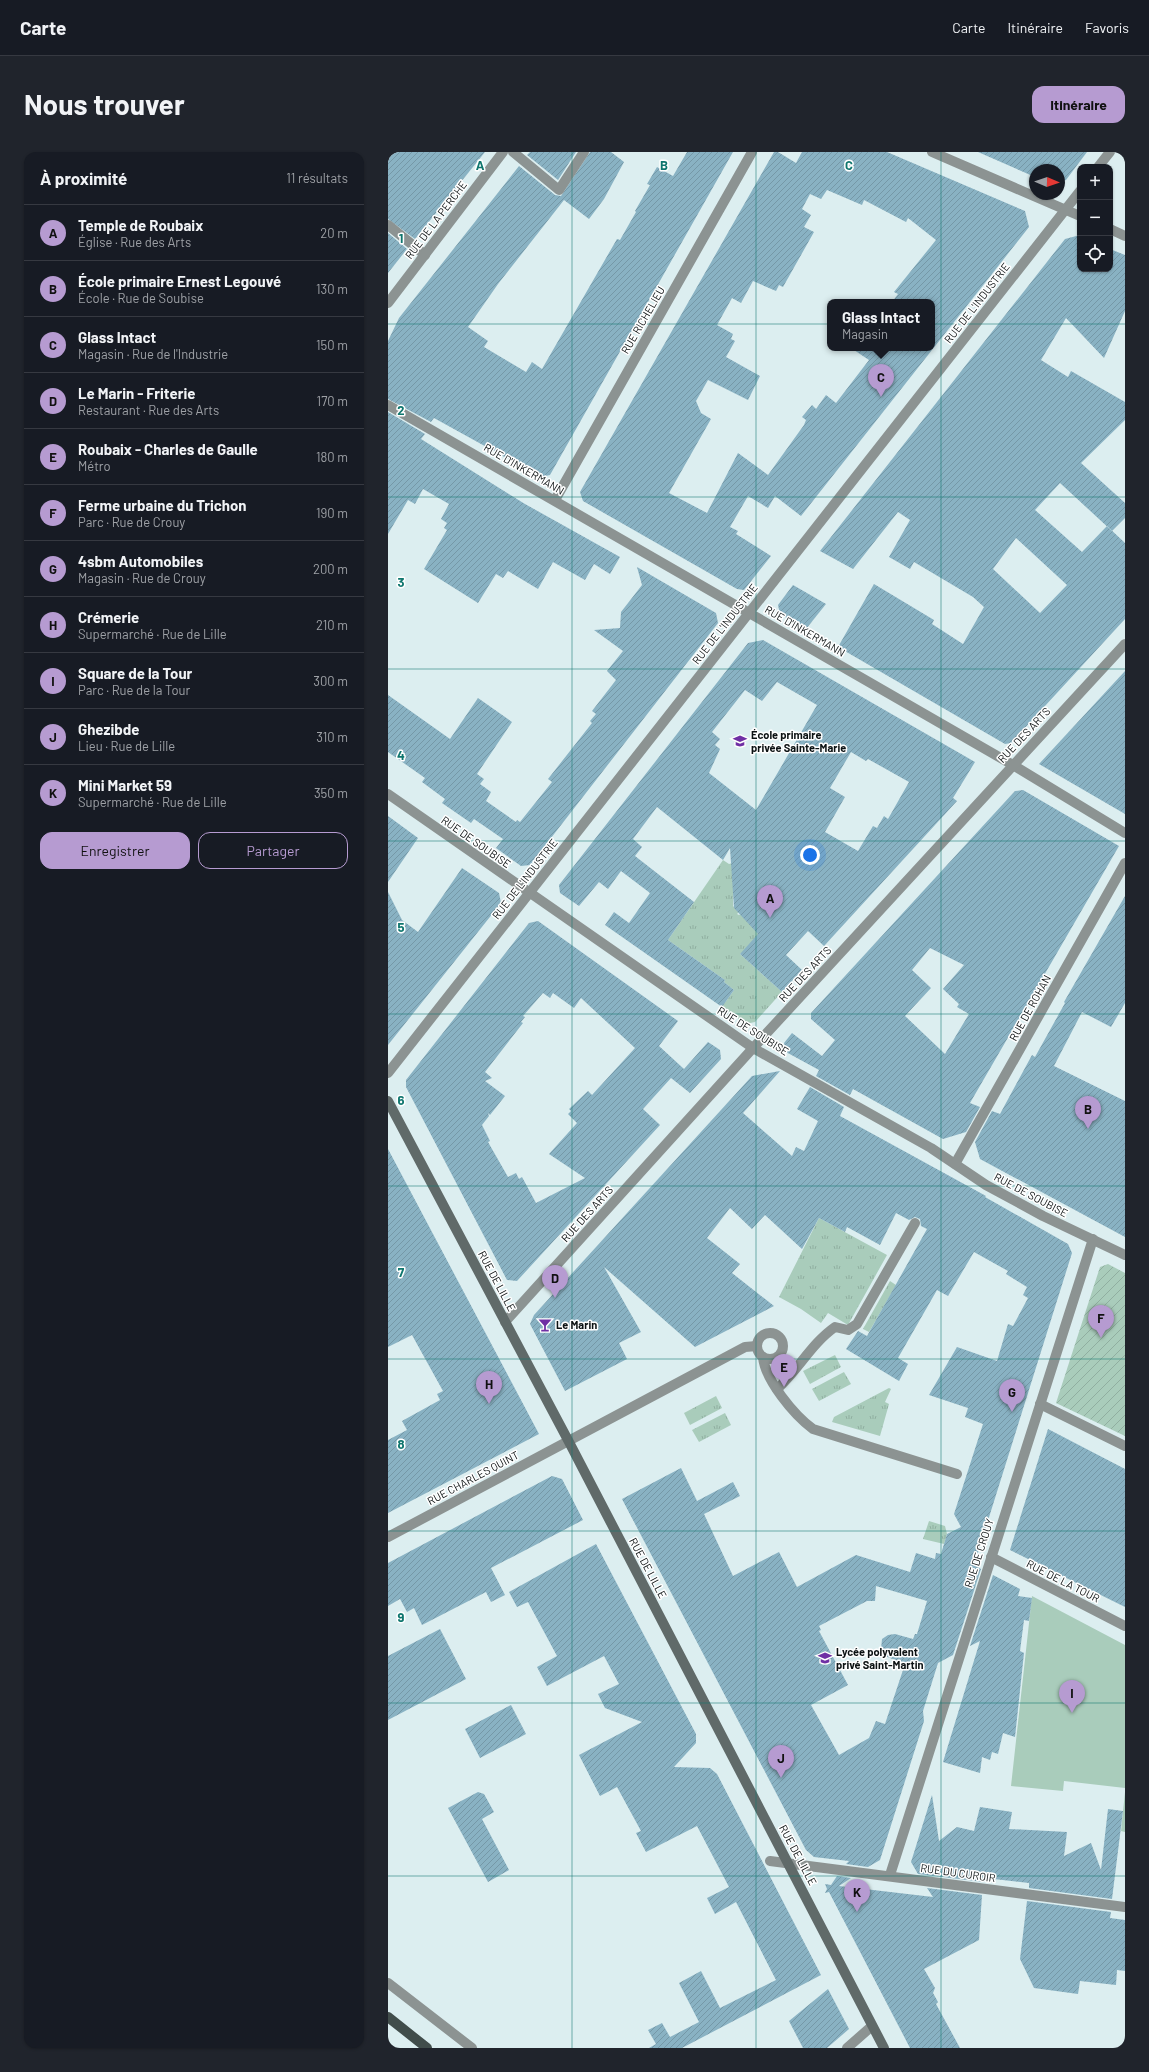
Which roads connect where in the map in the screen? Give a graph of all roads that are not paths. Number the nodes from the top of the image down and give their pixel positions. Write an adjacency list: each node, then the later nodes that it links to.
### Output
1 (503, 152): 14 (street, RUE DE LA PERCHE)
2 (513, 152): 3 (street)
3 (584, 152)
4 (752, 152): 17 (street, RUE RICHELIEU)
5 (932, 152): 9 (street)
6 (1110, 152): 7 (street)
7 (1100, 164)
8 (1077, 195): 9 (street, RUE DE L'INDUSTRIE)
9 (1065, 210): 10 (street); 18 (street, RUE DE L'INDUSTRIE)
10 (1077, 215)
11 (388, 225): 14 (street)
12 (1113, 230): 13 (street)
13 (1125, 236)
14 (425, 255): 15 (street, RUE DE LA PERCHE)
15 (388, 302)
16 (388, 406): 17 (street, RUE D'INKERMANN)
17 (554, 500): 18 (street, RUE D'INKERMANN)
18 (749, 613): 20 (street, RUE D'INKERMANN); 24 (street, RUE DE L'INDUSTRIE)
19 (1125, 644): 20 (street, RUE DES ARTS)
20 (1013, 765): 22 (street, RUE D'INKERMANN); 25 (street, RUE DES ARTS)
21 (388, 794): 24 (street, RUE DE SOUBISE)
22 (1125, 833)
23 (1125, 863): 29 (street, RUE DE ROHAN)
24 (529, 894): 25 (street, RUE DE SOUBISE); 26 (street, RUE DE L'INDUSTRIE)
25 (753, 1048): 29 (street, RUE DE SOUBISE); 33 (street, RUE DES ARTS)
26 (388, 1073)
27 (388, 1101): 28 (street, RUE DE LILLE)
28 (391, 1113): 33 (street, RUE DE LILLE)
29 (955, 1164): 31 (street, RUE DE SOUBISE)
30 (915, 1223): 36 (street)
31 (1093, 1239): 32 (street, RUE DE SOUBISE); 37 (street, RUE DE CROUY)
32 (1125, 1255)
33 (505, 1322): 38 (street, RUE DE LILLE)
34 (757, 1346): 35 (street); 35 (street); 38 (street, RUE CHARLES QUINT)
35 (763, 1356): 36 (street)
36 (778, 1389): 40 (street)
37 (1040, 1404): 39 (street); 42 (street, RUE DE CROUY)
38 (569, 1442): 41 (street, RUE CHARLES QUINT); 45 (street, RUE DE LILLE)
39 (1125, 1446)
40 (957, 1474)
41 (388, 1536)
42 (991, 1557): 43 (street, RUE DE LA TOUR); 46 (street, RUE DE CROUY)
43 (1125, 1626)
44 (770, 1861): 45 (street, RUE DU CUROIR)
45 (789, 1862): 46 (street, RUE DU CUROIR); 50 (street, RUE DE LILLE)
46 (890, 1875): 47 (street, RUE DU CUROIR)
47 (1125, 1907)
48 (388, 1983): 52 (street)
49 (388, 2018): 51 (main road)
50 (872, 2026): 53 (street); 54 (street, RUE DE LILLE)
51 (427, 2048)
52 (472, 2048)
53 (846, 2048)
54 (884, 2048)

